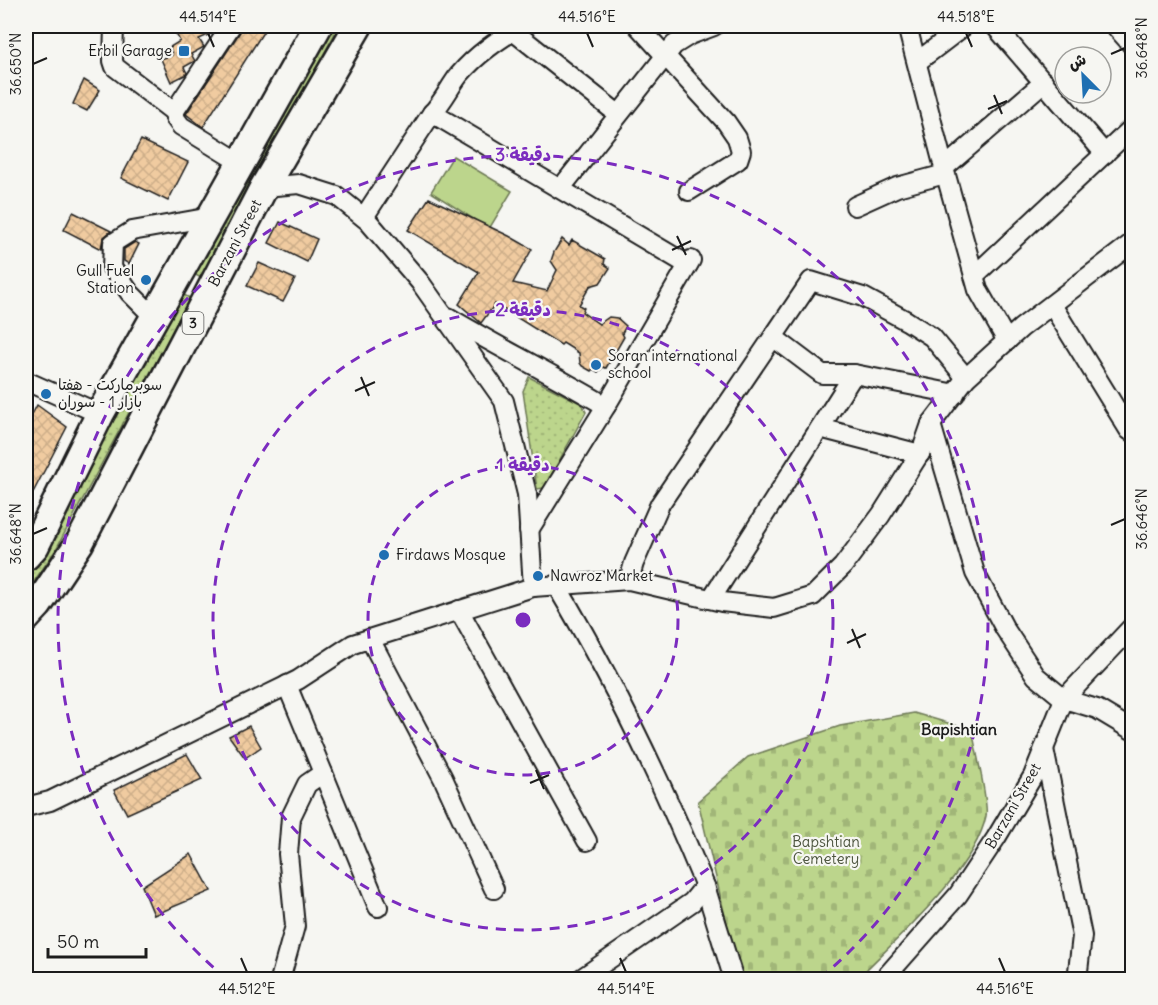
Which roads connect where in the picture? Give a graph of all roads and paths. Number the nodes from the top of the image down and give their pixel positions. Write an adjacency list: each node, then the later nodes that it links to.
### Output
1 (114, 26): 16 (street)
2 (231, 26): 16 (street)
3 (318, 26): 21 (highway, 3)
4 (358, 26): 23 (highway, Barzani Street / 3)
5 (638, 26): 13 (street)
6 (714, 26): 13 (street)
7 (908, 26): 14 (street)
8 (964, 26): 14 (street)
9 (995, 26): 15 (street)
10 (1115, 26): 12 (street)
11 (517, 28): 17 (street); 18 (street)
12 (1132, 45)
13 (666, 57): 18 (street); 25 (street)
14 (917, 62): 22 (street)
15 (1044, 82): 20 (street); 22 (street)
16 (174, 112): 21 (street)
17 (432, 113): 24 (street); 28 (street)
18 (618, 114): 24 (street)
19 (1132, 128): 20 (street)
20 (1105, 154): 31 (street)
21 (242, 163): 27 (highway, 3)
22 (944, 171): 26 (street); 31 (street)
23 (264, 187): 28 (street); 32 (highway, Barzani Street / 3)
24 (561, 188): 42 (street)
25 (689, 190)
26 (855, 206)
27 (211, 217): 30 (highway, 3); 35 (street)
28 (364, 217): 34 (street)
29 (1129, 253): 33 (street)
30 (180, 273): 32 (highway); 35 (highway, 3)
31 (974, 276): 37 (street)
32 (212, 285): 55 (highway, Barzani Street / 3)
33 (1052, 305): 37 (street); 46 (street)
34 (441, 313): 42 (street); 48 (street)
35 (155, 318): 43 (highway, 3)
36 (773, 337): 38 (street); 39 (street); 50 (street)
37 (1007, 341): 39 (street)
38 (854, 374): 41 (street); 45 (street)
39 (966, 378): 41 (street)
40 (26, 381): 43 (street)
41 (955, 394): 44 (street)
42 (606, 406): 48 (street)
43 (100, 414): 49 (highway, 3)
44 (932, 424): 47 (street); 59 (street)
45 (820, 428): 47 (street); 53 (street)
46 (1132, 432)
47 (920, 454): 53 (street)
48 (529, 530): 52 (street)
49 (26, 556)
50 (629, 580): 51 (street); 53 (street)
51 (556, 585): 52 (street); 65 (street)
52 (533, 587): 54 (street)
53 (711, 599)
54 (459, 610): 57 (street); 64 (street)
55 (26, 618)
56 (1132, 627): 59 (street, Barzani Street)
57 (370, 639): 58 (street); 66 (street)
58 (287, 685): 62 (street); 63 (street)
59 (1064, 699): 60 (street); 61 (street, Barzani Street)
60 (1132, 730)
61 (1044, 749): 71 (street, Barzani Street); 72 (street)
62 (323, 773): 67 (street); 68 (street)
63 (26, 807)
64 (587, 841)
65 (705, 886): 69 (street); 70 (street)
66 (494, 889)
67 (378, 907)
68 (280, 980)
69 (579, 980)
70 (734, 980)
71 (883, 980)
72 (1077, 980)

